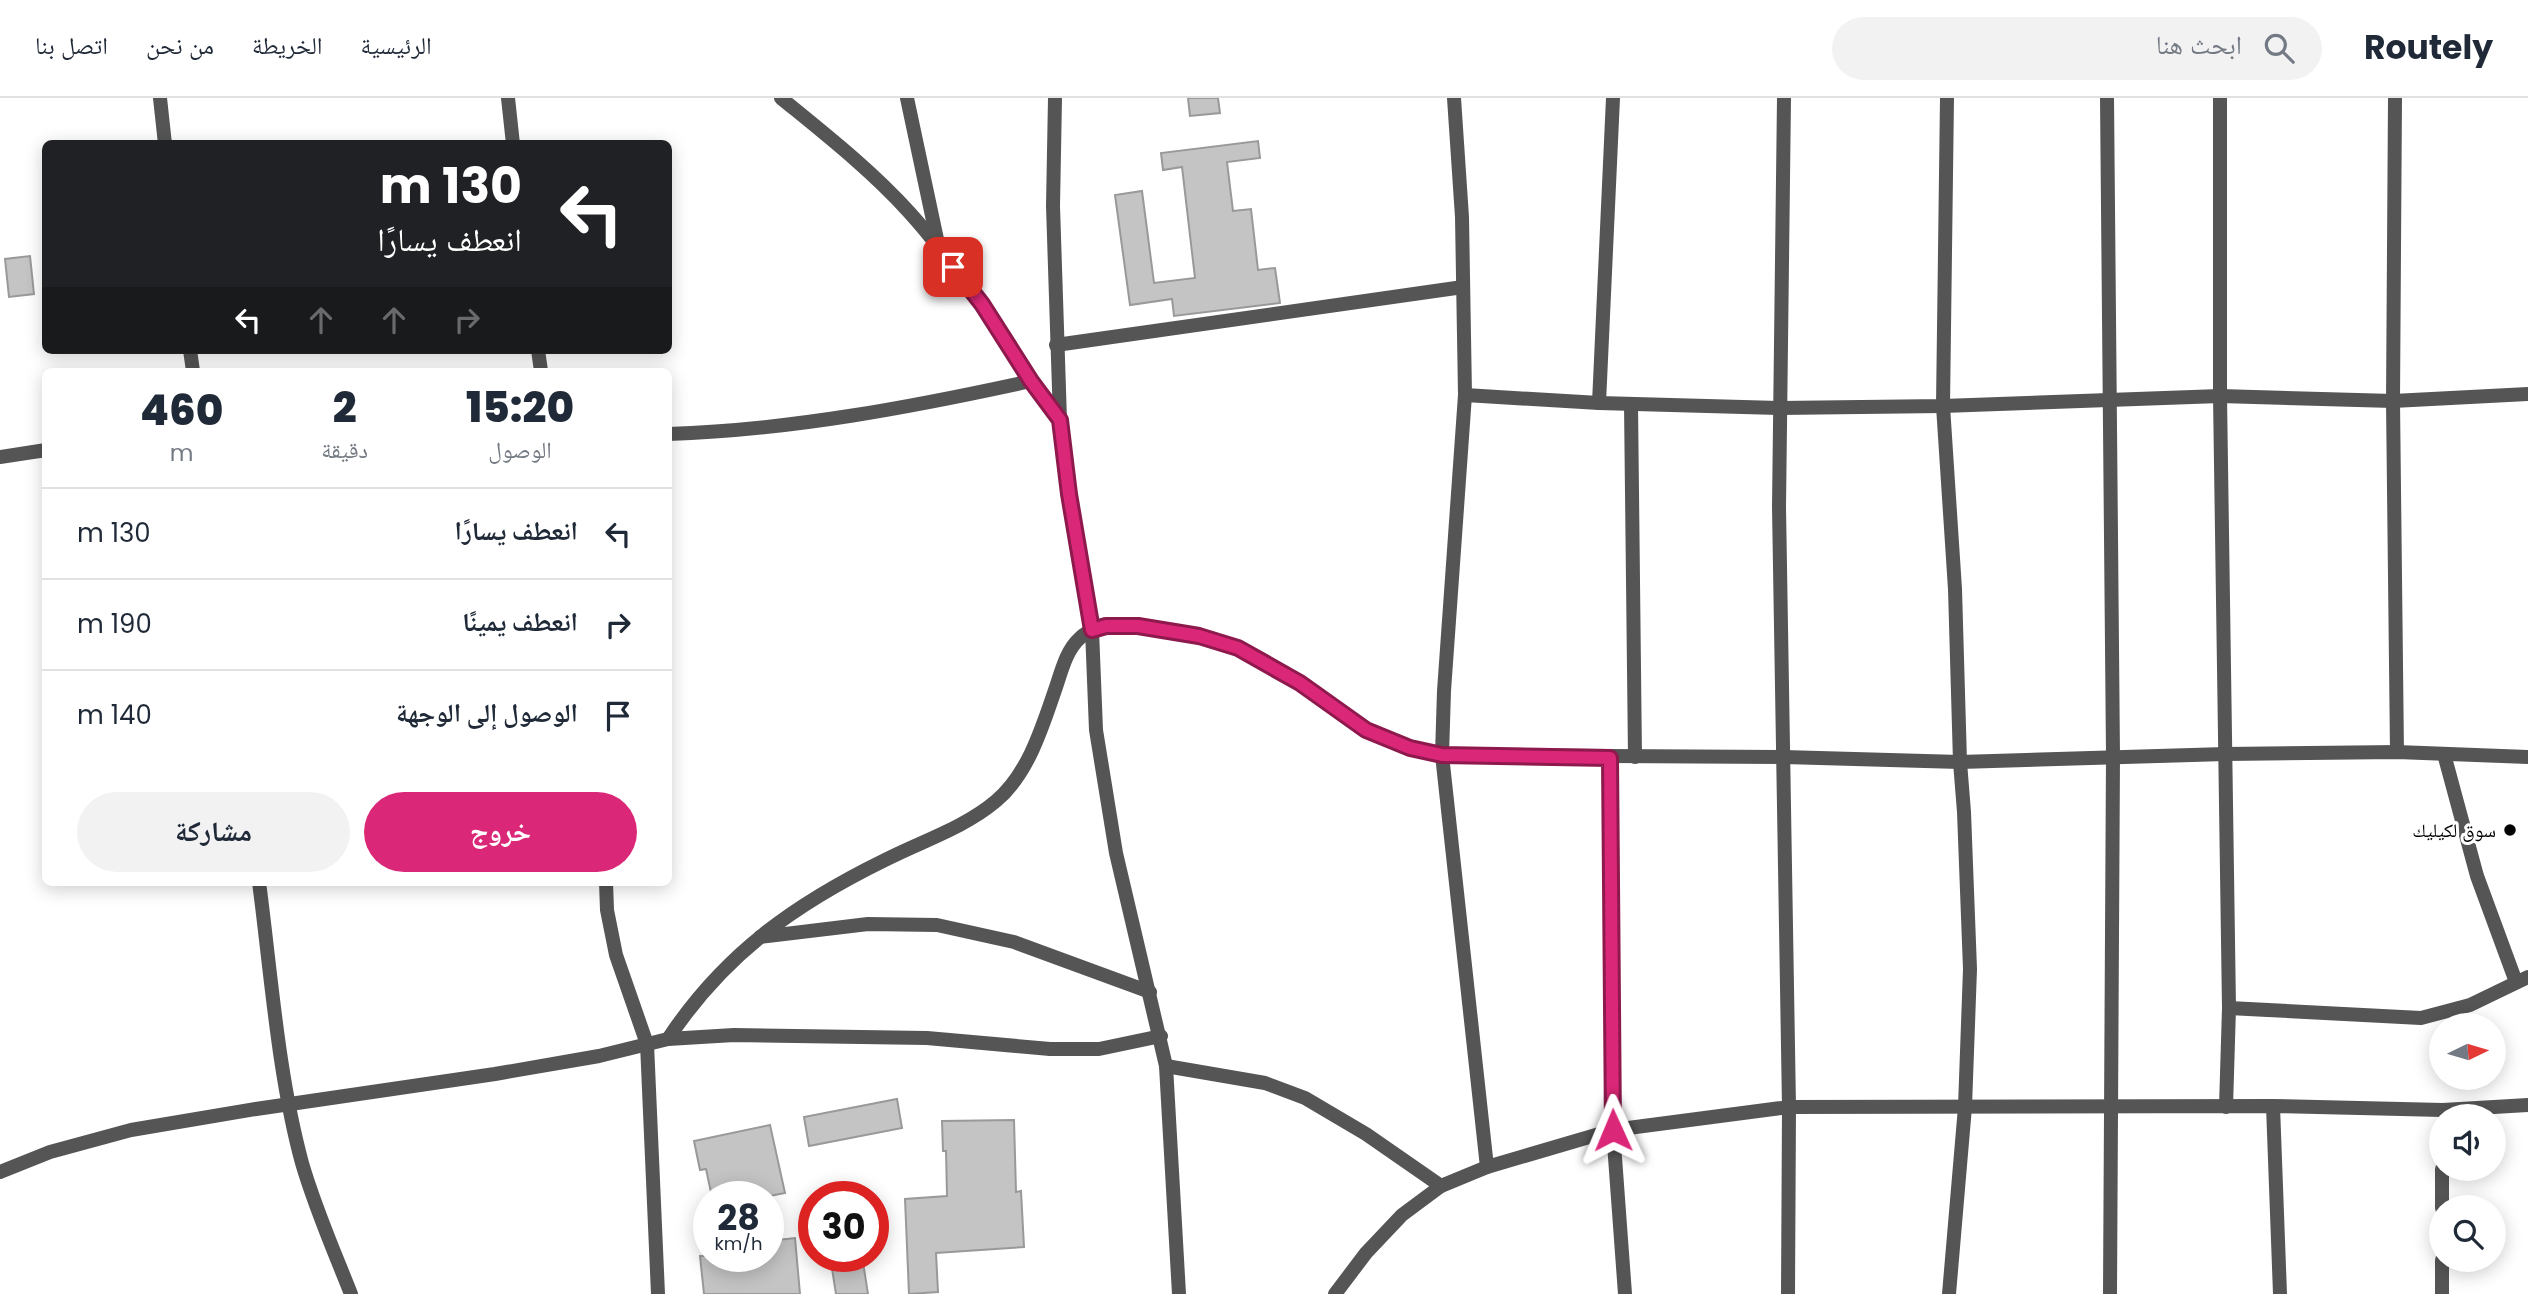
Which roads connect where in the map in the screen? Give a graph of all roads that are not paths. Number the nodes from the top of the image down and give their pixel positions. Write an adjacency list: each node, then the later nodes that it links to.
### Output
1 (160, 98): 13 (street)
2 (508, 98): 14 (street)
3 (781, 98): 15 (street)
4 (907, 98): 15 (street)
5 (1055, 98): 17 (street)
6 (1454, 98): 16 (street)
7 (1613, 98): 24 (street)
8 (1784, 98): 27 (street)
9 (1947, 98): 26 (street)
10 (2108, 98): 22 (street)
11 (2220, 98): 21 (street)
12 (2395, 98): 23 (street)
13 (165, 140)
14 (513, 140)
15 (939, 248): 18 (street)
16 (1463, 287): 17 (street); 20 (street)
17 (1056, 345): 28 (street)
18 (1031, 381): 28 (street); 29 (street)
19 (2528, 394): 23 (street)
20 (1465, 395): 24 (street); 36 (street)
21 (2221, 397): 22 (street); 23 (street); 34 (street)
22 (2110, 398): 26 (street); 37 (street)
23 (2393, 401): 33 (street)
24 (1599, 403): 25 (street)
25 (1631, 404): 27 (street); 38 (street)
26 (1943, 406): 27 (street); 42 (street)
27 (1779, 408): 39 (street)
28 (1060, 420): 32 (street)
29 (672, 433)
30 (42, 451): 31 (street)
31 (0, 457)
32 (1092, 630): 36 (street); 45 (street); 47 (street)
33 (2397, 752): 34 (street); 35 (street)
34 (2225, 754): 37 (street); 48 (street)
35 (2444, 754): 40 (street); 46 (street)
36 (1442, 755): 41 (street); 63 (street)
37 (2113, 756): 42 (street); 60 (street)
38 (1635, 757): 39 (street); 41 (street)
39 (1784, 757): 42 (street); 56 (street)
40 (2528, 757)
41 (1610, 758): 62 (street)
42 (1960, 762): 57 (street)
43 (261, 886): 53 (street)
44 (606, 886): 51 (street)
45 (758, 938): 47 (street); 50 (street)
46 (2522, 979): 48 (street)
47 (1150, 992): 49 (street)
48 (2229, 1008): 58 (street)
49 (1161, 1036): 50 (street); 52 (street)
50 (668, 1039): 51 (street)
51 (648, 1044): 53 (street); 68 (street)
52 (1166, 1066): 65 (street); 69 (street)
53 (289, 1104): 64 (street); 67 (street)
54 (2528, 1105): 59 (street)
55 (2273, 1106): 58 (street); 61 (street); 75 (street)
56 (1788, 1107): 57 (street); 62 (street); 72 (street)
57 (1965, 1107): 60 (street); 73 (street)
58 (2226, 1107): 60 (street)
59 (2506, 1107)
60 (2109, 1108): 74 (street)
61 (2429, 1112)
62 (1613, 1130): 63 (street); 71 (street)
63 (1488, 1167): 65 (street)
64 (0, 1172)
65 (1441, 1186): 70 (street)
66 (2442, 1272): 76 (street)
67 (351, 1294)
68 (658, 1294)
69 (1179, 1294)
70 (1335, 1294)
71 (1625, 1294)
72 (1788, 1294)
73 (1949, 1294)
74 (2110, 1294)
75 (2280, 1294)
76 (2442, 1294)

